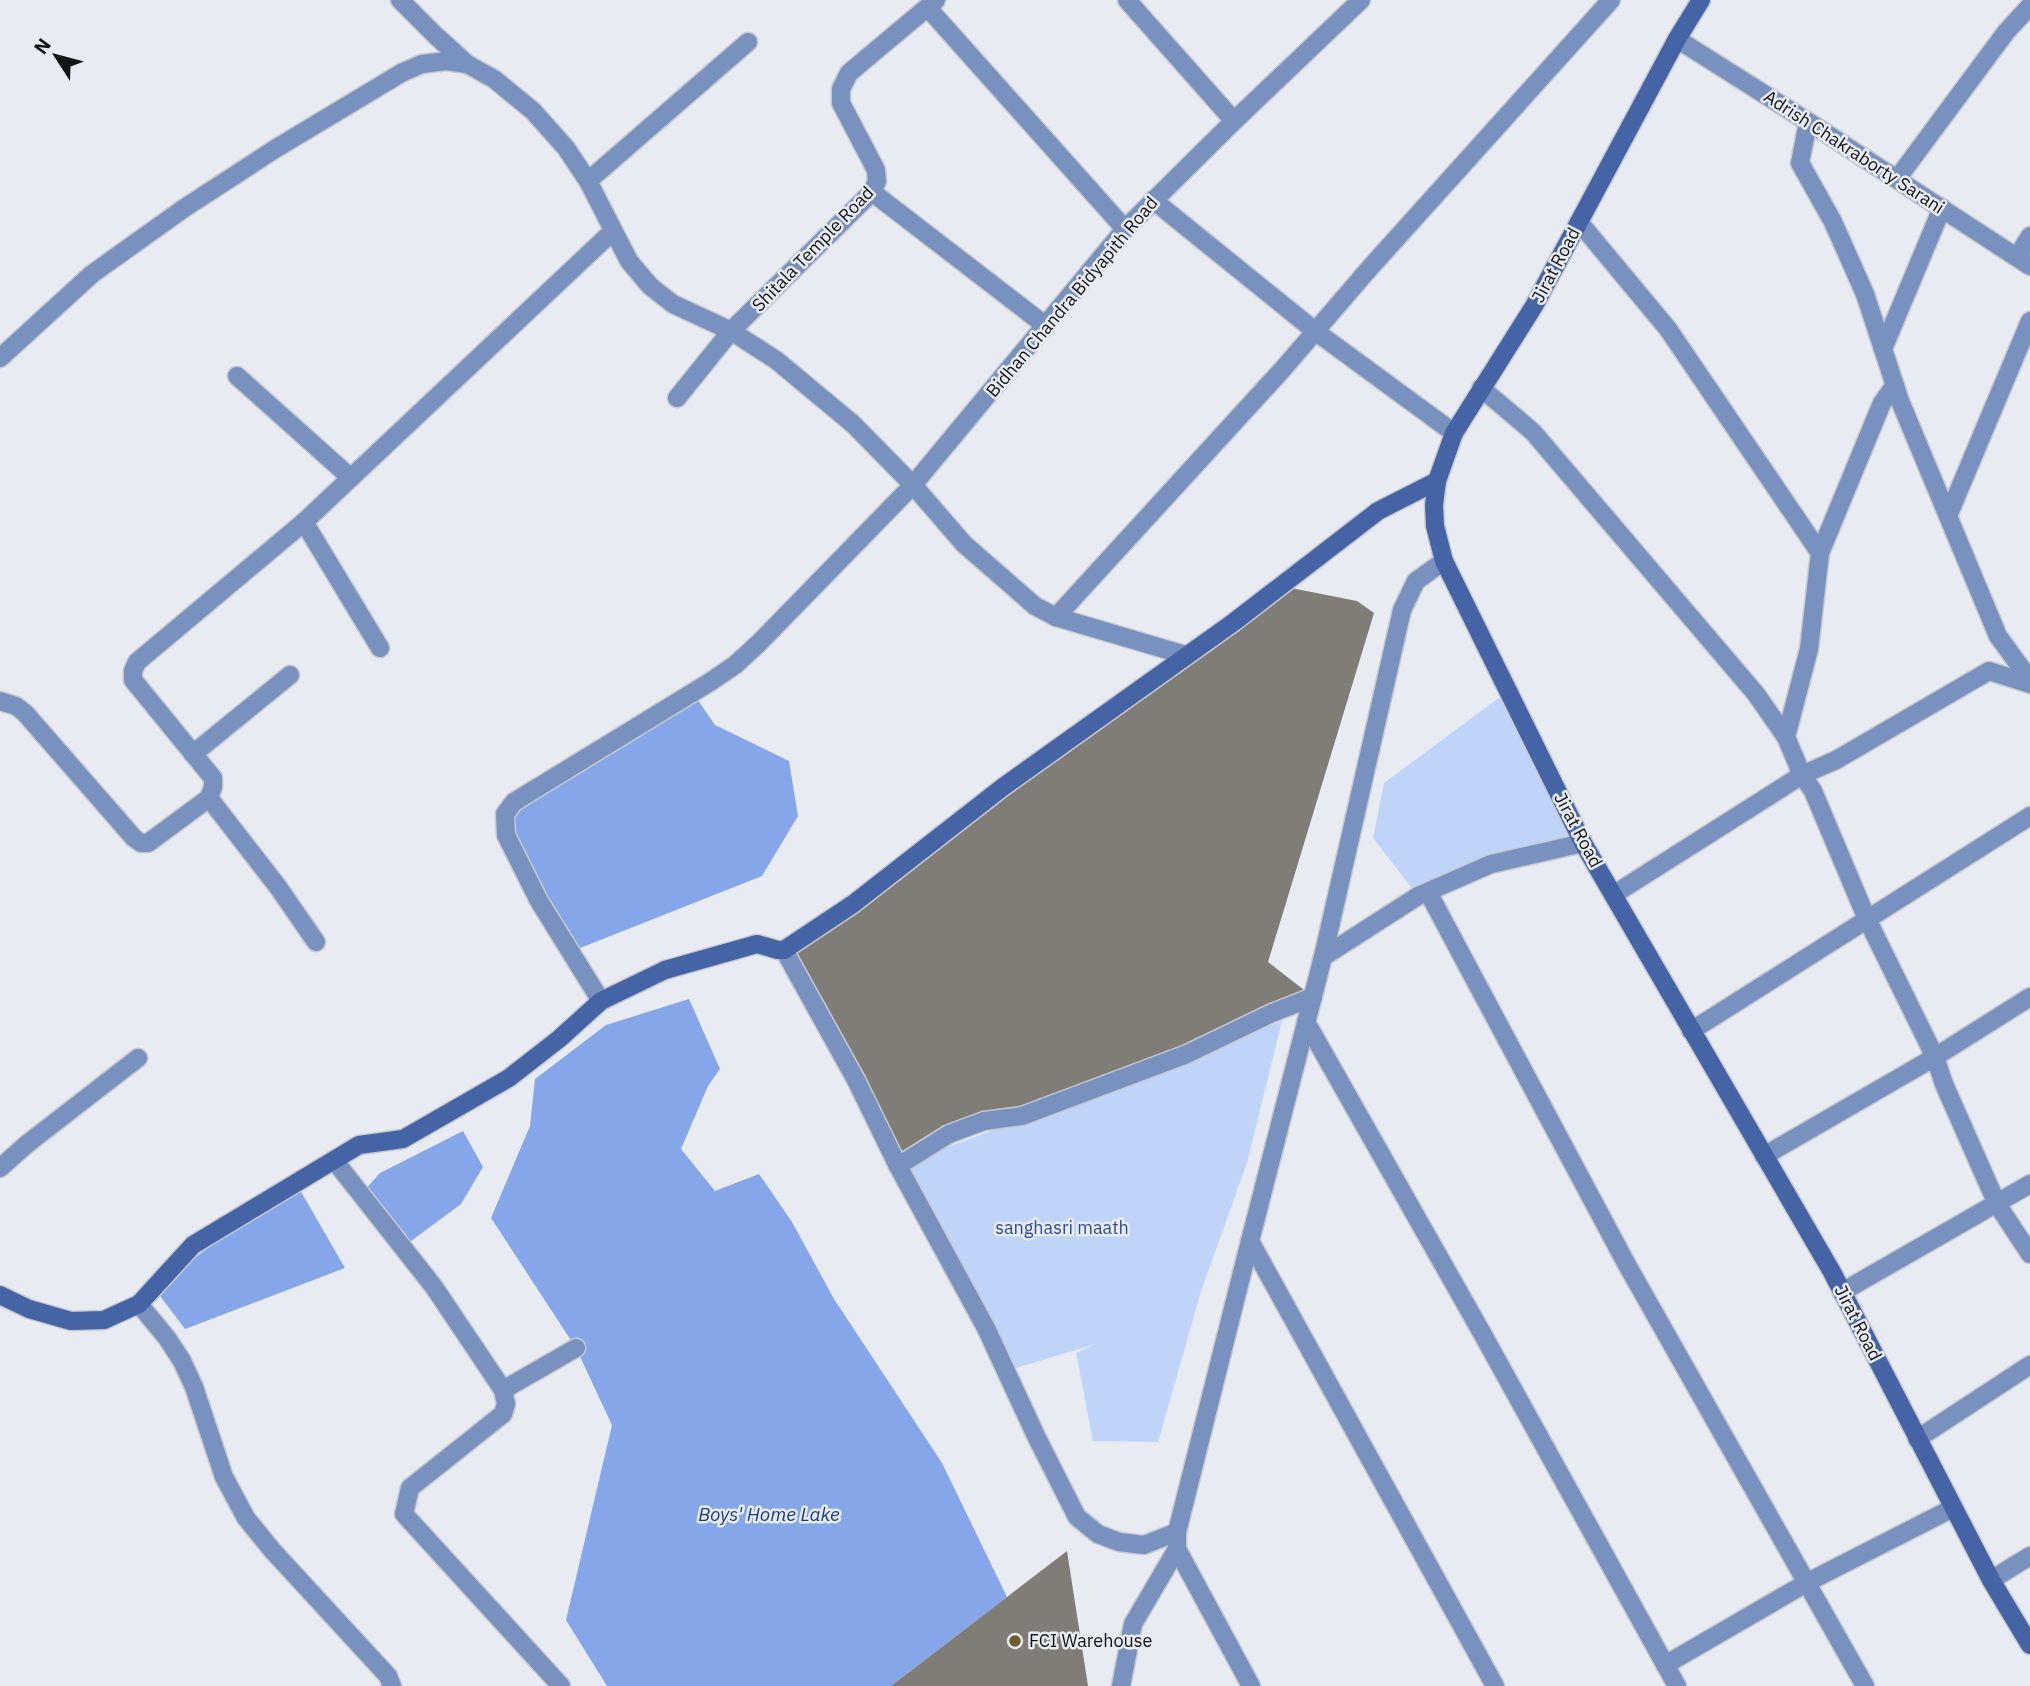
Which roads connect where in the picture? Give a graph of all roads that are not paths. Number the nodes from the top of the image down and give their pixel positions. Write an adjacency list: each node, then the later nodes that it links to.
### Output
1 (400, 0): 10 (street)
2 (1127, 0): 11 (street)
3 (1611, 0): 26 (street)
4 (1700, 0): 8 (main road, Jirat Road)
5 (1354, 2): 11 (street, Bidhan Chandra Bidyapith Road)
6 (932, 4): 15 (street, Shitala Temple Road); 19 (street)
7 (2030, 6): 13 (street)
8 (1677, 39): 12 (street, Adrish Chakraborty Sarani); 18 (main road, Jirat Road)
9 (748, 41): 14 (street)
10 (467, 64): 14 (street); 28 (street)
11 (1234, 121): 16 (street, Bidhan Chandra Bidyapith Road)
12 (1808, 122): 13 (street, Adrish Chakraborty Sarani); 27 (street)
13 (1897, 179): 17 (street, Adrish Chakraborty Sarani)
14 (588, 181): 20 (street)
15 (872, 192): 24 (street); 25 (street, Shitala Temple Road)
16 (1153, 200): 19 (street, Bidhan Chandra Bidyapith Road); 26 (street)
17 (1942, 208): 22 (street, Adrish Chakraborty Sarani); 27 (street)
18 (1579, 222): 31 (main road, Jirat Road); 39 (street)
19 (1125, 229): 24 (street, Bidhan Chandra Bidyapith Road)
20 (613, 231): 25 (street); 34 (street)
21 (2030, 236): 22 (street)
22 (2023, 262)
23 (2030, 321): 37 (street)
24 (1046, 326): 36 (street, Bidhan Chandra Bidyapith Road)
25 (731, 331): 32 (street, Shitala Temple Road); 36 (street)
26 (1315, 331): 33 (street); 41 (street)
27 (1884, 349): 30 (street)
28 (0, 358)
29 (237, 376): 34 (street)
30 (1895, 385): 37 (street); 39 (street)
31 (1481, 388): 33 (main road, Jirat Road); 47 (street)
32 (677, 398)
33 (1454, 433): 35 (main road, Jirat Road)
34 (351, 478): 38 (street)
35 (1437, 481): 40 (main road, Jirat Road); 43 (main road)
36 (913, 485): 41 (street); 61 (street, Bidhan Chandra Bidyapith Road)
37 (1948, 516): 45 (street)
38 (304, 522): 42 (street); 48 (street)
39 (1821, 553): 47 (street)
40 (1444, 561): 52 (main road, Jirat Road); 58 (street)
41 (1056, 617): 43 (street)
42 (380, 648)
43 (1185, 655): 57 (main road)
44 (290, 676): 48 (street)
45 (2030, 682): 49 (street)
46 (0, 701): 50 (street)
47 (1786, 737): 49 (street)
48 (193, 754): 50 (street)
49 (1802, 775): 54 (street); 55 (street)
50 (209, 798): 56 (street)
51 (2030, 817): 55 (street)
52 (1583, 843): 53 (street); 54 (main road, Jirat Road)
53 (1428, 892): 58 (street); 85 (street)
54 (1613, 895): 63 (main road, Jirat Road)
55 (1867, 919): 63 (street); 65 (street)
56 (316, 942)
57 (784, 950): 61 (main road); 68 (street)
58 (1323, 957): 59 (street)
59 (1313, 996): 62 (street); 68 (street)
60 (2030, 997): 65 (street)
61 (601, 1001): 67 (main road)
62 (1306, 1022): 72 (street); 87 (street)
63 (1691, 1031): 66 (main road, Jirat Road)
64 (138, 1058): 69 (street)
65 (1935, 1058): 66 (street); 71 (street)
66 (1764, 1156): 74 (main road, Jirat Road)
67 (334, 1160): 76 (main road); 79 (street)
68 (898, 1166): 82 (street)
69 (0, 1168)
70 (2030, 1184): 71 (street)
71 (1997, 1204): 73 (street); 74 (street)
72 (1250, 1241): 82 (street); 92 (street)
73 (2030, 1254)
74 (1842, 1292): 80 (main road, Jirat Road)
75 (0, 1295): 76 (main road)
76 (139, 1304): 89 (street)
77 (576, 1348): 79 (street)
78 (2030, 1365): 80 (street)
79 (503, 1390): 90 (street)
80 (1917, 1439): 81 (main road, Jirat Road)
81 (1953, 1508): 84 (main road, Jirat Road); 85 (street)
82 (1177, 1541): 88 (street); 91 (street)
83 (2030, 1556): 84 (street)
84 (1991, 1580): 86 (main road, Jirat Road)
85 (1808, 1582): 87 (street); 94 (street)
86 (2030, 1645)
87 (1665, 1665): 93 (street)
88 (1124, 1683)
89 (392, 1686)
90 (561, 1686)
91 (1251, 1686)
92 (1495, 1686)
93 (1677, 1686)
94 (1865, 1686)

